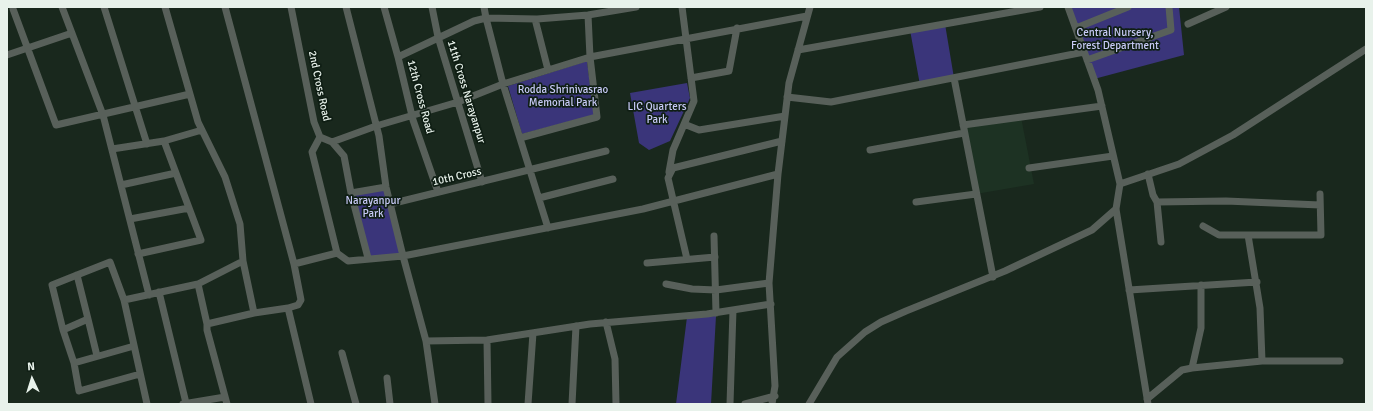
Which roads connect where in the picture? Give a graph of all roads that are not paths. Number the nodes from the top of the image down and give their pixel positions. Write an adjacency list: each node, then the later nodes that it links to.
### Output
1 (62, 7): 26 (street)
2 (104, 7): 45 (street)
3 (165, 7): 41 (street)
4 (225, 7): 101 (street)
5 (291, 7): 54 (street, 2nd Cross Road)
6 (346, 7): 51 (street)
7 (384, 7): 34 (street, 12th Cross Road)
8 (432, 7): 27 (street, 11th Cross Narayanpur)
9 (484, 7): 21 (street)
10 (636, 7): 19 (street)
11 (682, 7): 28 (street)
12 (810, 7): 20 (street)
13 (1040, 7): 31 (street)
14 (1068, 7): 25 (street)
15 (1128, 7): 25 (street)
16 (1169, 7): 36 (street)
17 (1226, 7): 23 (street)
18 (12, 9): 29 (street)
19 (588, 15): 22 (street); 35 (street)
20 (807, 16): 24 (street); 31 (street)
21 (486, 18): 22 (street); 27 (street); 40 (street)
22 (535, 19): 37 (street)
23 (1188, 24)
24 (737, 28): 28 (street); 38 (street)
25 (1076, 28): 32 (street)
26 (72, 33): 29 (street); 46 (street)
27 (438, 37): 34 (street); 43 (street, 11th Cross Narayanpur)
28 (686, 38): 35 (street); 38 (street)
29 (28, 47): 33 (street); 46 (street)
30 (1366, 49): 68 (street)
31 (798, 50): 42 (street)
32 (1084, 52): 36 (street); 39 (street)
33 (7, 55)
34 (398, 57): 47 (street, 12th Cross Road)
35 (590, 57): 37 (street); 55 (street)
36 (1087, 60): 44 (street)
37 (548, 70): 40 (street)
38 (691, 78): 49 (street)
39 (954, 78): 42 (street); 50 (street)
40 (503, 84): 43 (street); 55 (street)
41 (190, 94): 45 (street); 52 (street)
42 (787, 97): 48 (street)
43 (458, 102): 47 (street); 71 (street, 11th Cross Narayanpur)
44 (1102, 106): 50 (street); 63 (street)
45 (136, 107): 46 (street); 59 (street)
46 (103, 115): 60 (street)
47 (412, 116): 51 (street); 75 (street, 12th Cross Road)
48 (785, 116): 49 (street); 57 (street)
49 (684, 124): 69 (street)
50 (963, 125): 53 (street)
51 (376, 126): 58 (street); 74 (street)
52 (202, 130): 56 (street); 99 (street)
53 (964, 133): 61 (street); 77 (street)
54 (320, 137): 58 (street, 2nd Cross Road); 93 (street)
55 (520, 138): 65 (street)
56 (164, 141): 59 (street); 66 (street)
57 (782, 141): 67 (street); 69 (street)
58 (332, 142): 76 (street, 2nd Cross Road)
59 (147, 144): 60 (street)
60 (112, 149): 73 (street)
61 (870, 150)
62 (606, 151): 65 (street, 10th Cross)
63 (1114, 156): 64 (street); 72 (street)
64 (1028, 168)
65 (530, 170): 71 (street, 10th Cross); 79 (street)
66 (176, 173): 73 (street); 85 (street)
67 (778, 174): 80 (street); 105 (street)
68 (1148, 174): 72 (street); 82 (street)
69 (668, 178): 80 (street)
70 (613, 179): 79 (street)
71 (482, 182): 75 (street, 10th Cross)
72 (1120, 184): 86 (street)
73 (121, 185): 87 (street)
74 (386, 187): 76 (street); 83 (street)
75 (438, 192): 83 (street, 10th Cross)
76 (351, 193): 97 (street, 2nd Cross Road)
77 (976, 194): 81 (street); 103 (street)
78 (1320, 194): 84 (street)
79 (539, 198): 89 (street)
80 (675, 201): 89 (street); 98 (street)
81 (916, 202)
82 (1157, 202): 84 (street); 92 (street)
83 (390, 204): 95 (street)
84 (1320, 205): 90 (street)
85 (189, 208): 87 (street); 94 (street)
86 (1116, 209): 103 (street); 110 (street)
87 (130, 219): 94 (street)
88 (1203, 226): 90 (street)
89 (548, 228): 95 (street)
90 (1248, 235): 104 (street)
91 (714, 236): 96 (street)
92 (1161, 242)
93 (337, 253): 97 (street); 101 (street)
94 (138, 254): 112 (street)
95 (402, 256): 97 (street); 126 (street)
96 (715, 257): 98 (street); 109 (street)
97 (368, 258)
98 (687, 259): 100 (street)
99 (243, 261): 106 (street); 117 (street)
100 (647, 263)
101 (294, 264): 115 (street)
102 (77, 275): 113 (street); 119 (street); 123 (street)
103 (993, 277): 152 (street)
104 (1256, 282): 108 (street); 130 (street)
105 (769, 283): 109 (street); 114 (street)
106 (198, 284): 111 (street); 121 (street)
107 (666, 284): 109 (street)
108 (1201, 285): 110 (street); 133 (street)
109 (716, 290): 118 (street)
110 (1129, 290): 138 (street)
111 (159, 292): 112 (street); 140 (street)
112 (149, 295): 113 (street)
113 (124, 300): 127 (street)
114 (770, 304): 116 (street); 136 (street)
115 (288, 308): 117 (street); 141 (street)
116 (733, 310): 118 (street); 149 (street)
117 (254, 313): 121 (street)
118 (716, 313): 120 (street)
119 (88, 320): 123 (street); 129 (street)
120 (606, 322): 122 (street); 148 (street)
121 (208, 324): 137 (street)
122 (576, 326): 124 (street); 147 (street)
123 (63, 330): 132 (street)
124 (533, 334): 125 (street); 146 (street)
125 (487, 340): 126 (street); 145 (street)
126 (426, 341): 144 (street)
127 (134, 346): 129 (street); 134 (street)
128 (342, 353): 142 (street)
129 (98, 356): 132 (street)
130 (1262, 361): 131 (street); 133 (street)
131 (1340, 361)
132 (74, 363): 134 (street)
133 (1192, 368): 138 (street)
134 (140, 374): 139 (street)
135 (387, 378): 143 (street)
136 (775, 396): 150 (street); 151 (street)
137 (226, 401): 140 (street)
138 (1148, 401)
139 (147, 404)
140 (185, 404)
141 (311, 404)
142 (356, 404)
143 (390, 404)
144 (435, 404)
145 (488, 404)
146 (528, 404)
147 (572, 404)
148 (616, 404)
149 (730, 404)
150 (746, 404)
151 (772, 404)
152 (809, 404)

